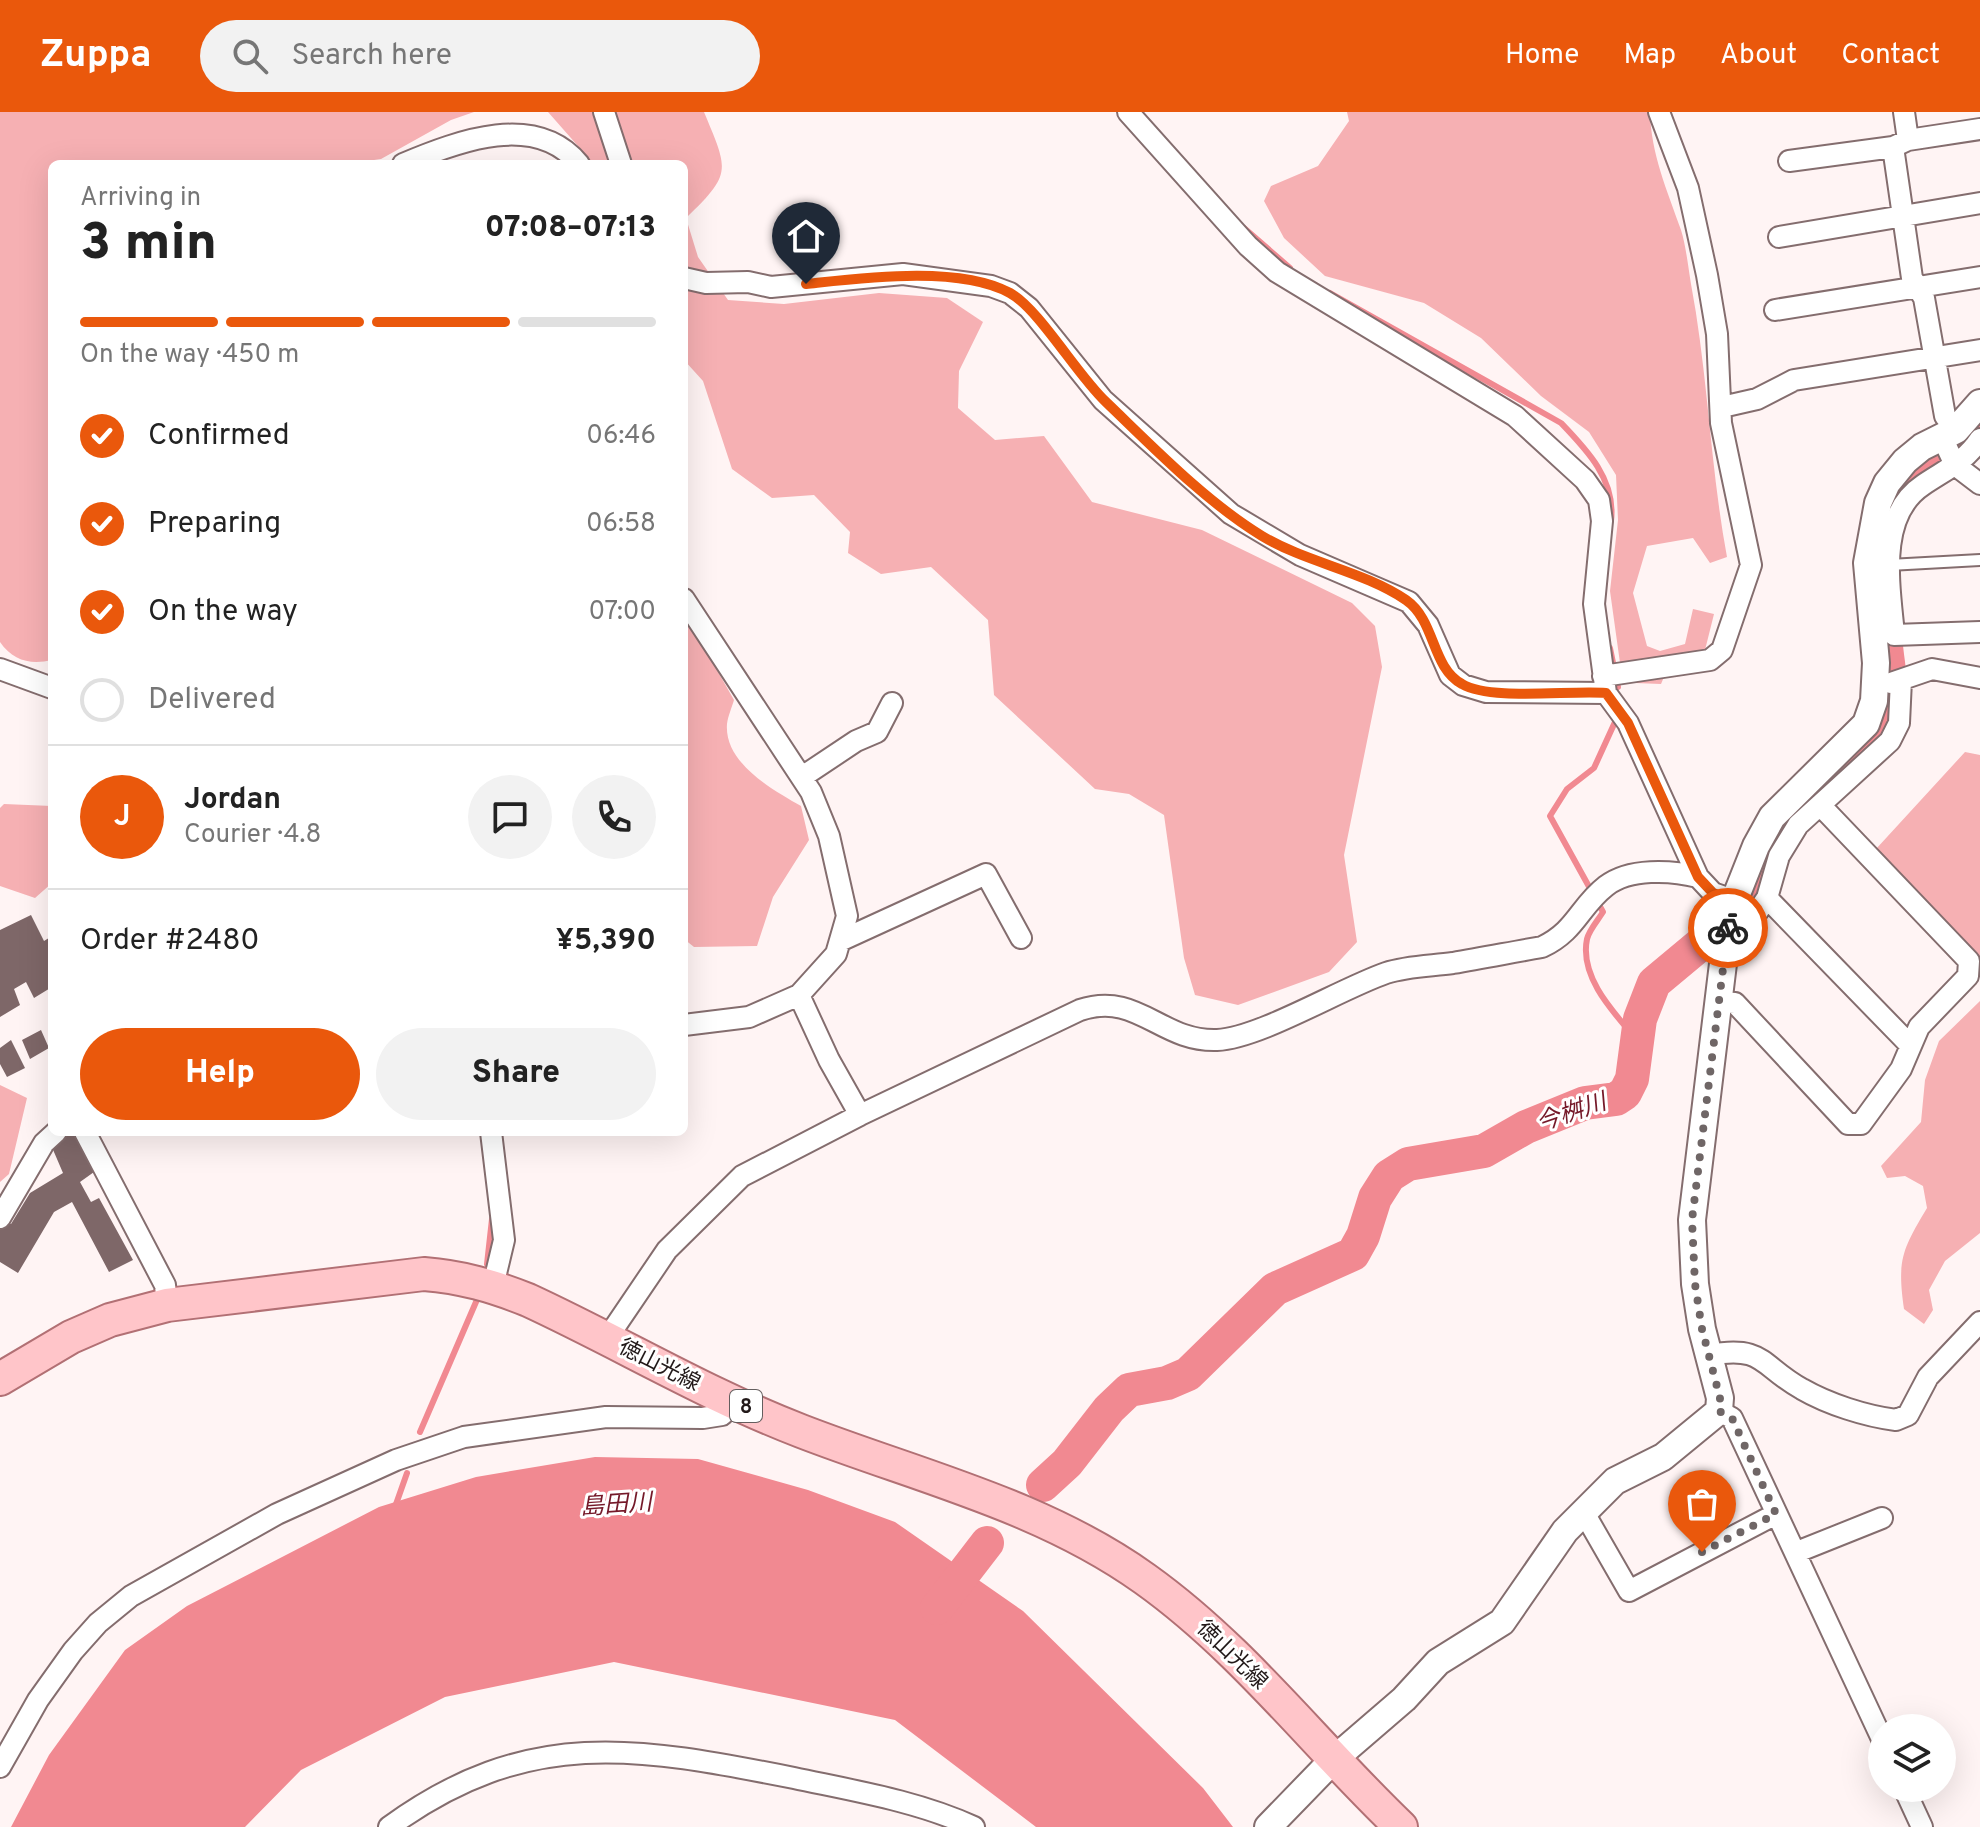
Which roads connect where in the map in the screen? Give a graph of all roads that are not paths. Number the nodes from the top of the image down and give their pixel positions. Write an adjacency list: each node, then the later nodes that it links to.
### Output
1 (604, 112): 9 (street)
2 (1128, 112): 34 (street)
3 (1659, 112): 21 (street)
4 (1904, 112): 6 (street)
5 (1980, 129): 6 (street)
6 (1900, 144): 10 (street); 12 (street)
7 (413, 160): 8 (street)
8 (576, 160)
9 (620, 160)
10 (1789, 161)
11 (1980, 203): 12 (street)
12 (1903, 215): 13 (street); 16 (street)
13 (1779, 237)
14 (1980, 277): 16 (street)
15 (688, 279): 34 (street)
16 (1918, 287): 17 (street); 19 (street)
17 (1775, 310)
18 (1980, 350): 19 (street)
19 (1933, 357): 21 (street); 22 (street)
20 (1980, 403): 22 (street)
21 (1722, 407): 34 (street)
22 (1959, 435): 23 (street); 23 (street); 33 (street)
23 (1955, 465): 24 (street); 26 (street)
24 (1980, 484)
25 (1980, 560): 26 (lane)
26 (1889, 565): 29 (street)
27 (688, 605): 37 (street)
28 (1980, 632): 29 (street)
29 (1929, 634): 31 (street)
30 (0, 669): 35 (street)
31 (1932, 669): 32 (street); 33 (street)
32 (1980, 678)
33 (1889, 682): 38 (street); 41 (street)
34 (1604, 684): 39 (street)
35 (48, 687)
36 (892, 703): 37 (street)
37 (802, 777): 43 (street)
38 (1821, 806): 40 (street); 48 (street)
39 (1698, 877): 41 (street); 49 (street)
40 (1767, 898): 44 (street); 48 (street)
41 (1733, 900): 44 (street)
42 (1021, 938): 43 (street)
43 (842, 940): 45 (street)
44 (1727, 944): 46 (street)
45 (799, 995): 47 (street); 49 (street)
46 (1719, 1002): 48 (street); 58 (street)
47 (688, 1025)
48 (1909, 1044)
49 (860, 1115): 57 (street)
50 (52, 1136): 53 (street)
51 (87, 1136): 55 (street)
52 (496, 1136): 54 (street)
53 (0, 1218)
54 (493, 1286): 55 (main road, 徳山光線 / 8); 57 (main road, 徳山光線 / 8)
55 (167, 1305): 59 (main road, 徳山光線 / 8)
56 (1980, 1322): 58 (street)
57 (608, 1337): 60 (main road, 徳山光線 / 8)
58 (1709, 1355): 61 (street)
59 (0, 1379)
60 (735, 1401): 67 (street); 68 (main road, 徳山光線 / 8)
61 (1719, 1411): 62 (street); 63 (street)
62 (1583, 1511): 63 (street); 68 (street)
63 (1776, 1514): 65 (street)
64 (1882, 1518): 65 (street)
65 (1797, 1552): 66 (street)
66 (1871, 1714)
67 (0, 1767)
68 (1326, 1768): 72 (street); 73 (main road, 徳山光線 / 8)
69 (1910, 1802): 74 (street)
70 (389, 1827): 71 (street)
71 (974, 1827)
72 (1268, 1827)
73 (1401, 1827)
74 (1922, 1827)

